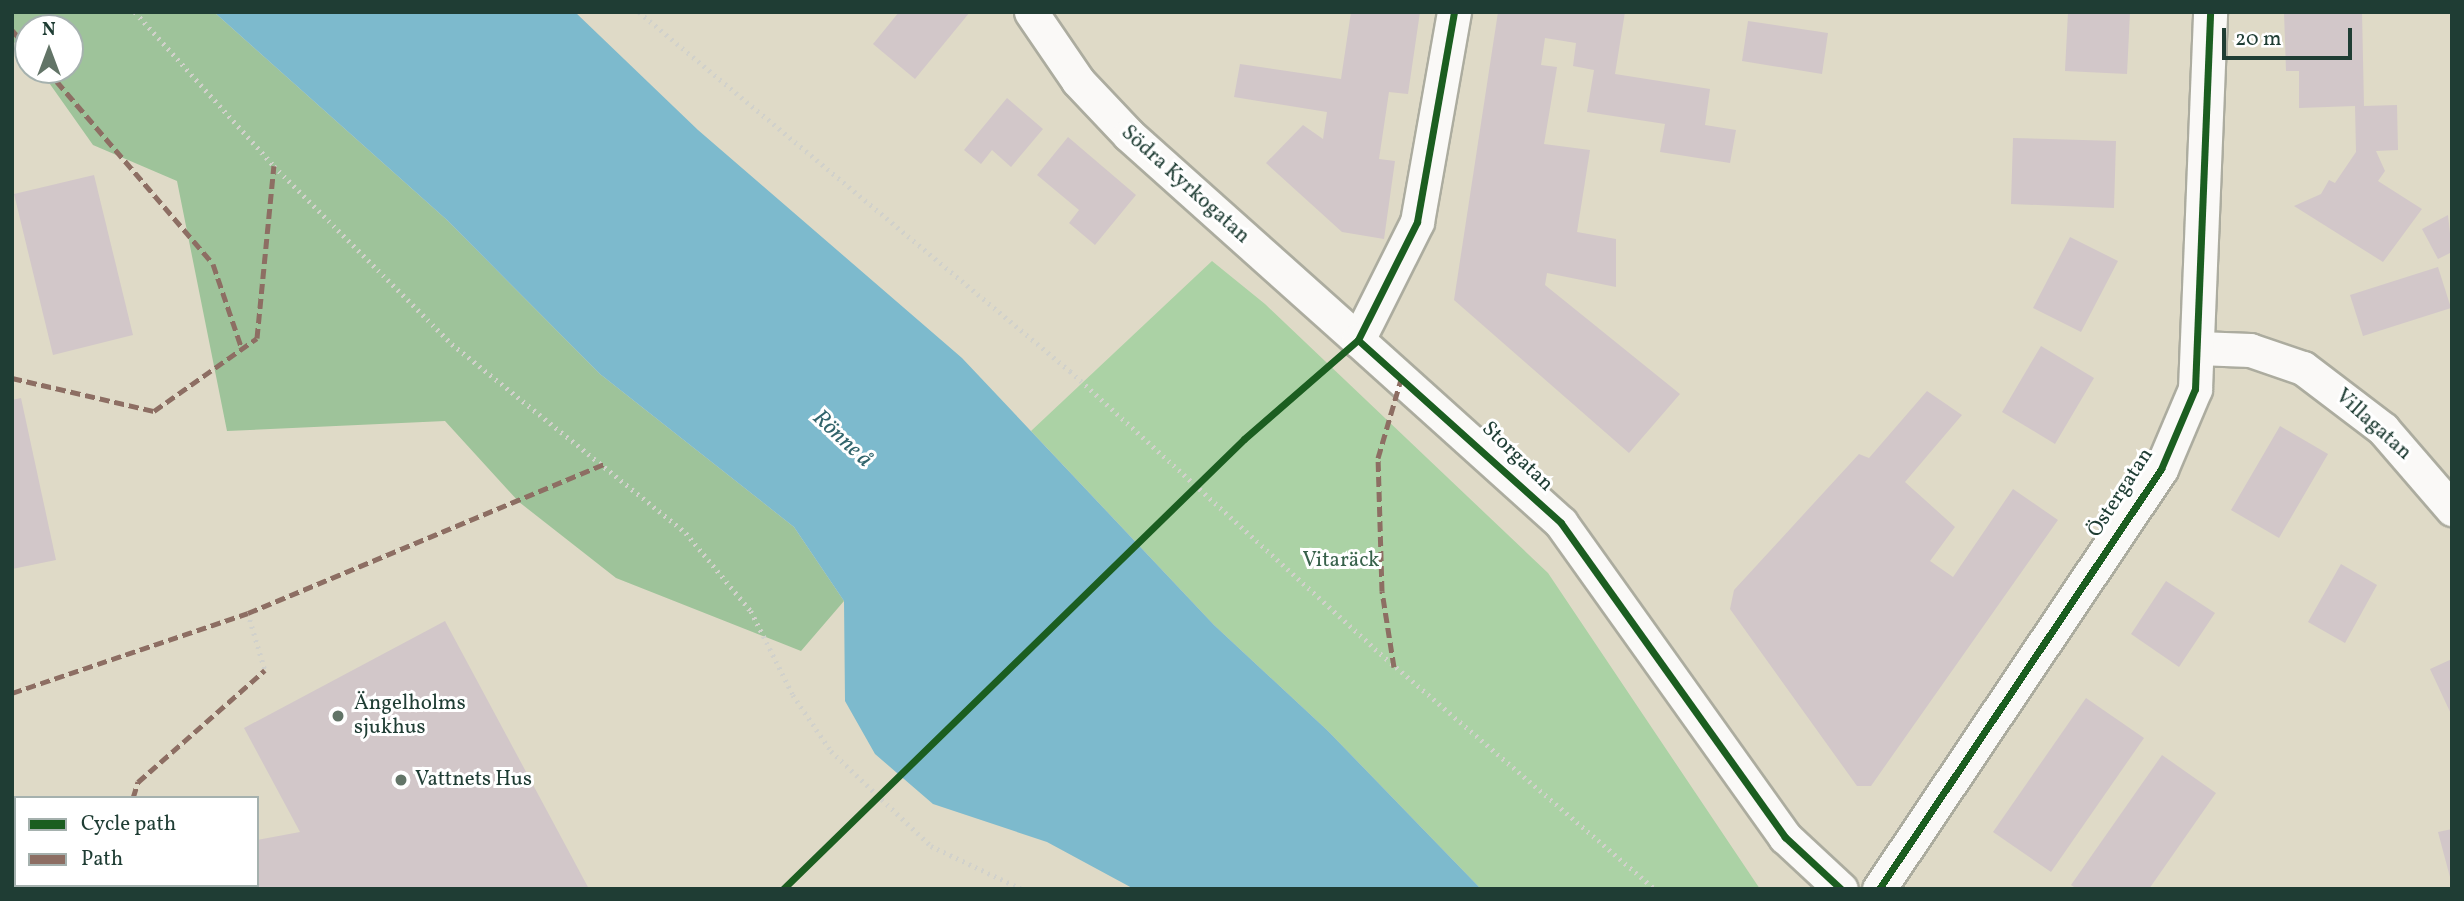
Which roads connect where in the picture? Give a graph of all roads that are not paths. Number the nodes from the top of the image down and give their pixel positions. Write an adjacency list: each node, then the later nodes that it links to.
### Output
1 (1031, 12): 4 (street, Södra Kyrkogatan)
2 (1454, 12): 4 (street)
3 (2210, 12): 5 (street, Östergatan)
4 (1358, 340): 7 (street, Storgatan)
5 (2198, 348): 6 (street, Villagatan); 8 (street, Östergatan)
6 (2452, 509)
7 (1841, 889)
8 (1879, 889)

